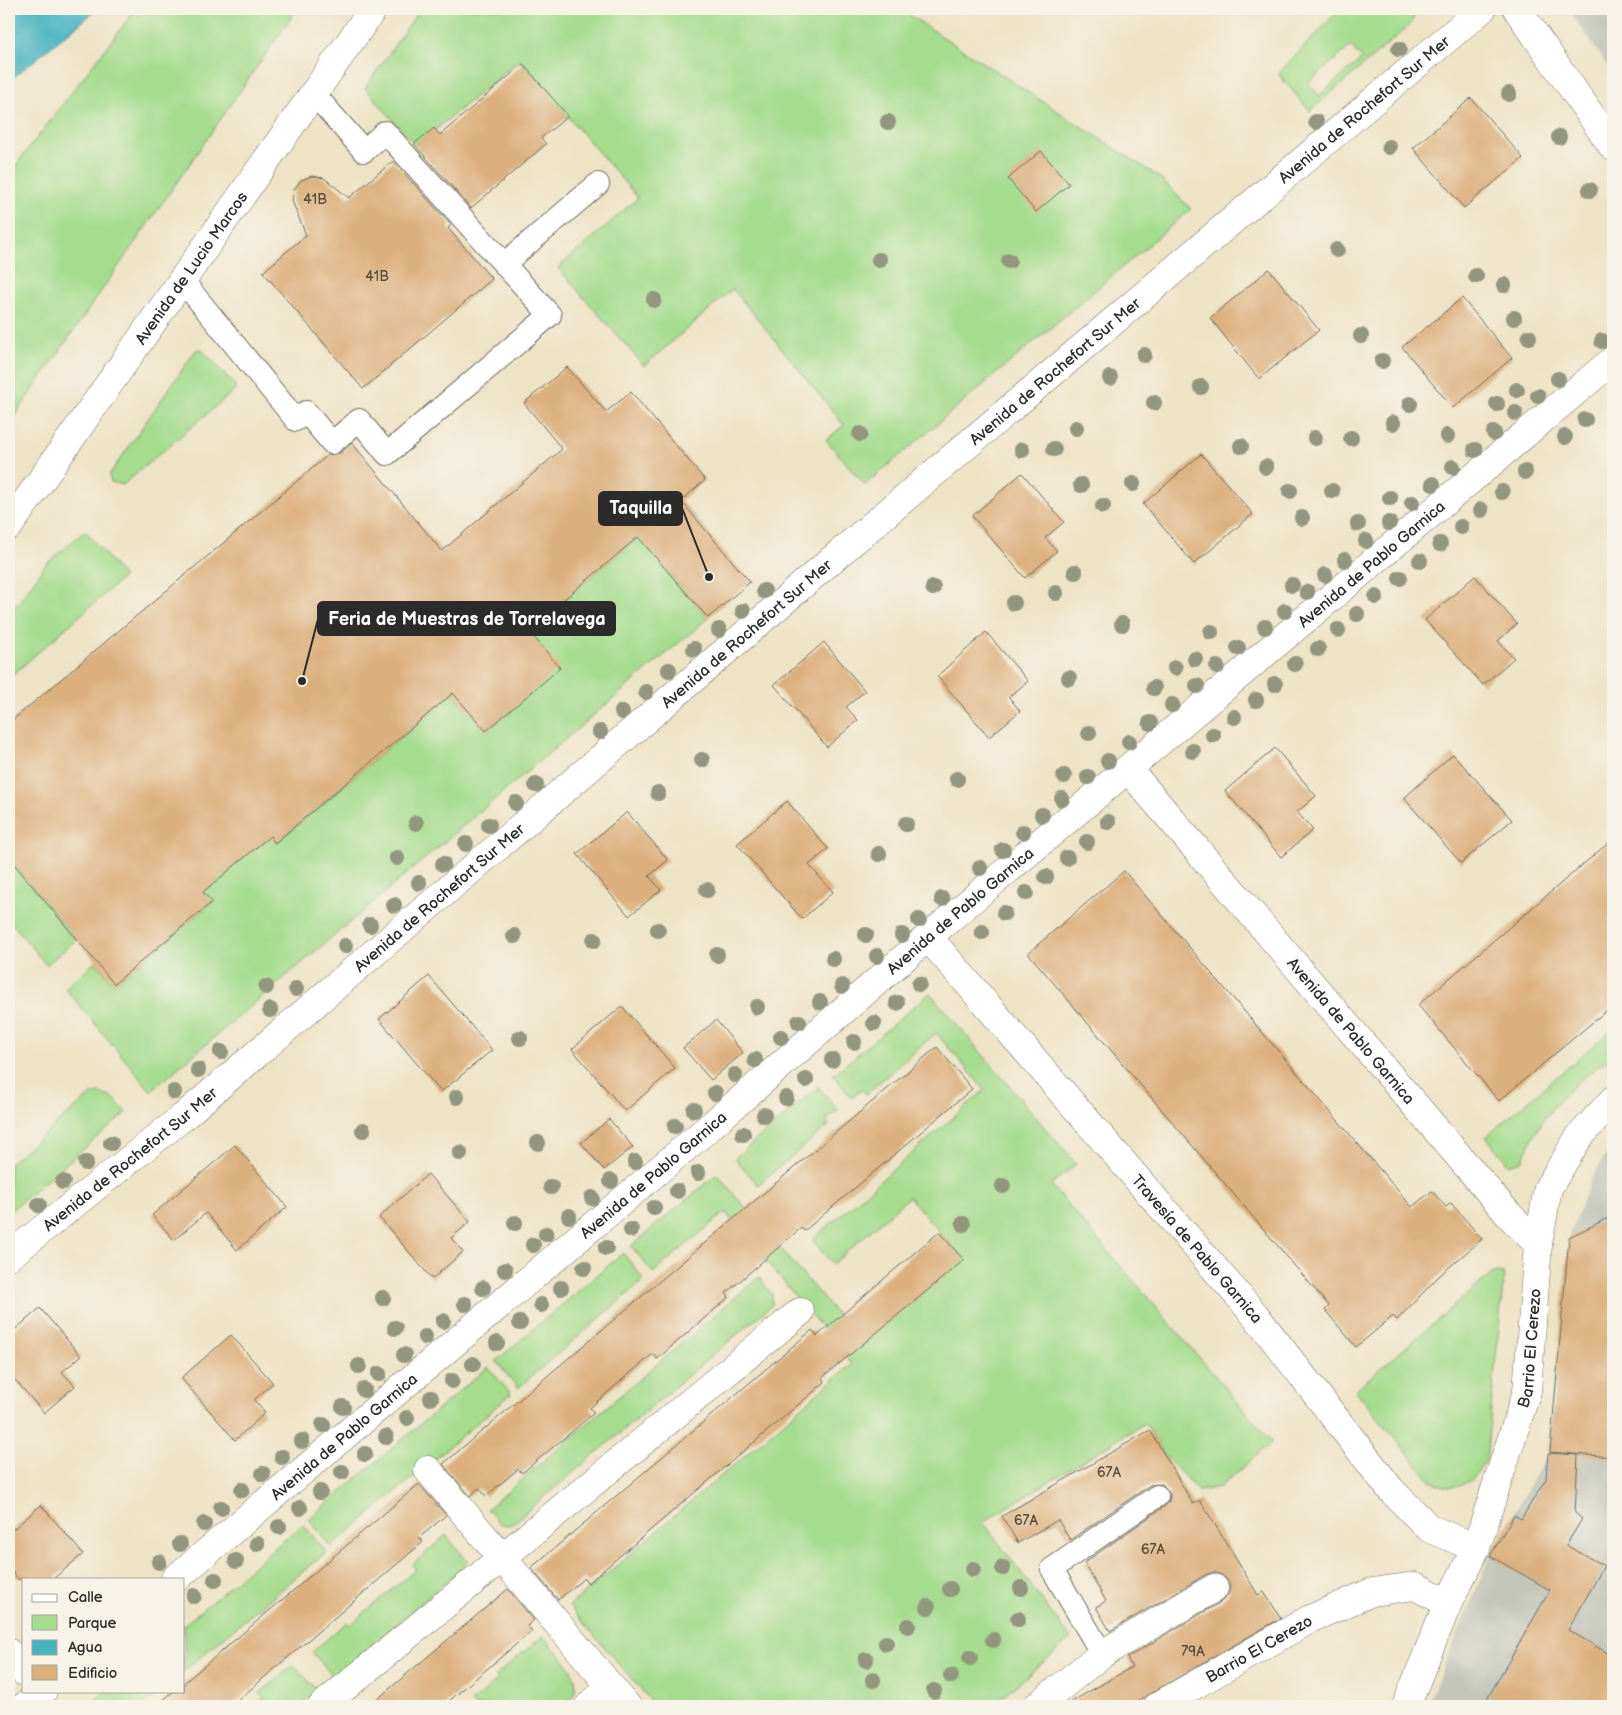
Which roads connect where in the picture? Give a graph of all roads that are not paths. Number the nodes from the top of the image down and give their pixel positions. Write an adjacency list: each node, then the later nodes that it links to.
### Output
1 (373, 9): 4 (street, Avenida de Lucio Marcos)
2 (1482, 9): 15 (street, Avenida de Rochefort Sur Mer)
3 (1517, 9): 5 (street)
4 (314, 94): 7 (lane); 8 (street, Avenida de Lucio Marcos)
5 (1613, 148)
6 (598, 184): 7 (lane)
7 (504, 264): 8 (lane)
8 (182, 280): 10 (street, Avenida de Lucio Marcos)
9 (1613, 360): 11 (street, Avenida de Pablo Garnica)
10 (9, 526)
11 (1128, 769): 12 (street, Avenida de Pablo Garnica); 14 (street, Avenida de Pablo Garnica)
12 (928, 936): 19 (street, Travesía de Pablo Garnica); 21 (street, Avenida de Pablo Garnica)
13 (1613, 1100): 14 (street, Barrio El Cerezo)
14 (1538, 1244): 19 (street, Barrio El Cerezo)
15 (9, 1256)
16 (800, 1312): 20 (street)
17 (428, 1470): 20 (street)
18 (1157, 1496): 25 (lane)
19 (1476, 1548): 23 (street, Barrio El Cerezo)
20 (501, 1558): 27 (street); 28 (street)
21 (176, 1578)
22 (1214, 1588): 25 (street)
23 (1448, 1603): 31 (street, Barrio El Cerezo); 32 (street, Barrio El Cerezo)
24 (9, 1654): 26 (street)
25 (1102, 1654): 30 (street)
26 (22, 1670)
27 (619, 1697): 29 (street)
28 (322, 1706)
29 (589, 1706)
30 (1037, 1706)
31 (1158, 1706)
32 (1406, 1706)

